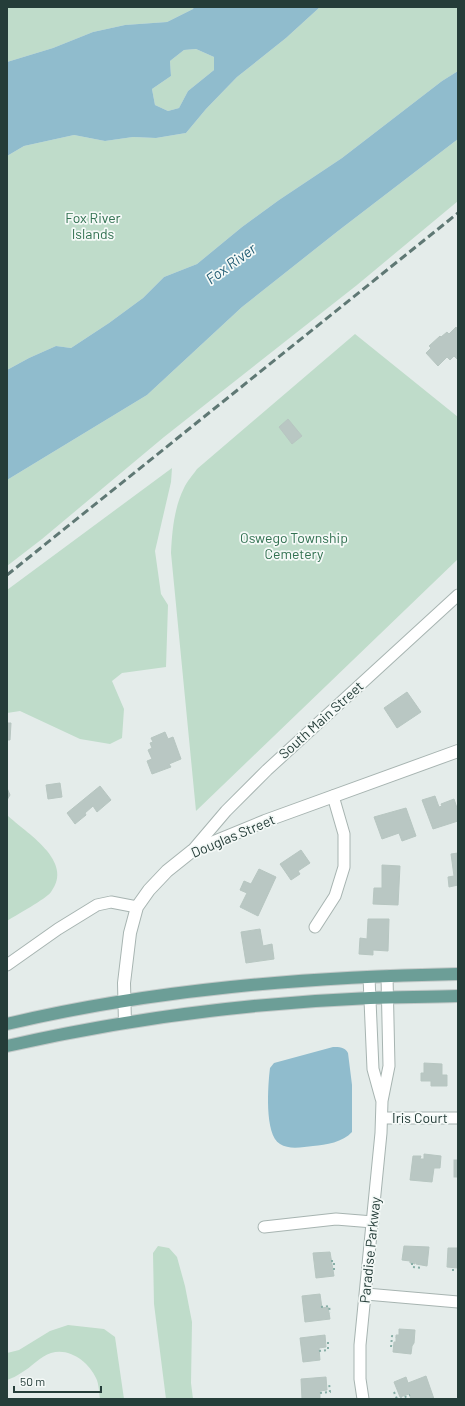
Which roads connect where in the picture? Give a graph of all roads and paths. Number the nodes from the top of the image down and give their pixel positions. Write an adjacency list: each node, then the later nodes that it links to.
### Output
1 (458, 595): 4 (street, South Main Street)
2 (458, 751): 3 (street, Douglas Street)
3 (333, 796): 4 (street, Douglas Street); 6 (street)
4 (192, 851): 5 (street, Douglas Street)
5 (137, 907): 7 (street); 14 (street, Douglas Street)
6 (315, 927)
7 (7, 965)
8 (458, 974): 9 (main road)
9 (387, 976): 10 (main road); 13 (street, Paradise Parkway)
10 (369, 977): 12 (street, Paradise Parkway); 14 (main road)
11 (458, 996): 13 (main road)
12 (370, 998): 13 (main road); 15 (main road); 18 (street, Paradise Parkway)
13 (388, 998): 18 (street, Paradise Parkway)
14 (124, 1001): 15 (street, Douglas Street); 16 (main road)
15 (126, 1023): 17 (main road)
16 (7, 1024)
17 (7, 1046)
18 (382, 1101): 19 (street, Paradise Parkway)
19 (382, 1118): 20 (street, Iris Court); 21 (street, Paradise Parkway)
20 (458, 1118)
21 (373, 1222): 22 (street); 29 (street, Paradise Parkway)
22 (264, 1227)
23 (331, 1261): 26 (path)
24 (412, 1264): 25 (path)
25 (422, 1268)
26 (334, 1270)
27 (452, 1270): 28 (path)
28 (458, 1270)
29 (366, 1294): 30 (street); 41 (street, Paradise Parkway)
30 (458, 1302)
31 (322, 1307): 32 (path)
32 (330, 1313)
33 (396, 1337): 35 (path)
34 (328, 1341): 36 (path)
35 (390, 1347)
36 (319, 1350)
37 (329, 1383): 38 (path)
38 (320, 1392)
39 (394, 1392): 42 (path)
40 (410, 1395): 42 (path)
41 (363, 1399)
42 (399, 1399)

